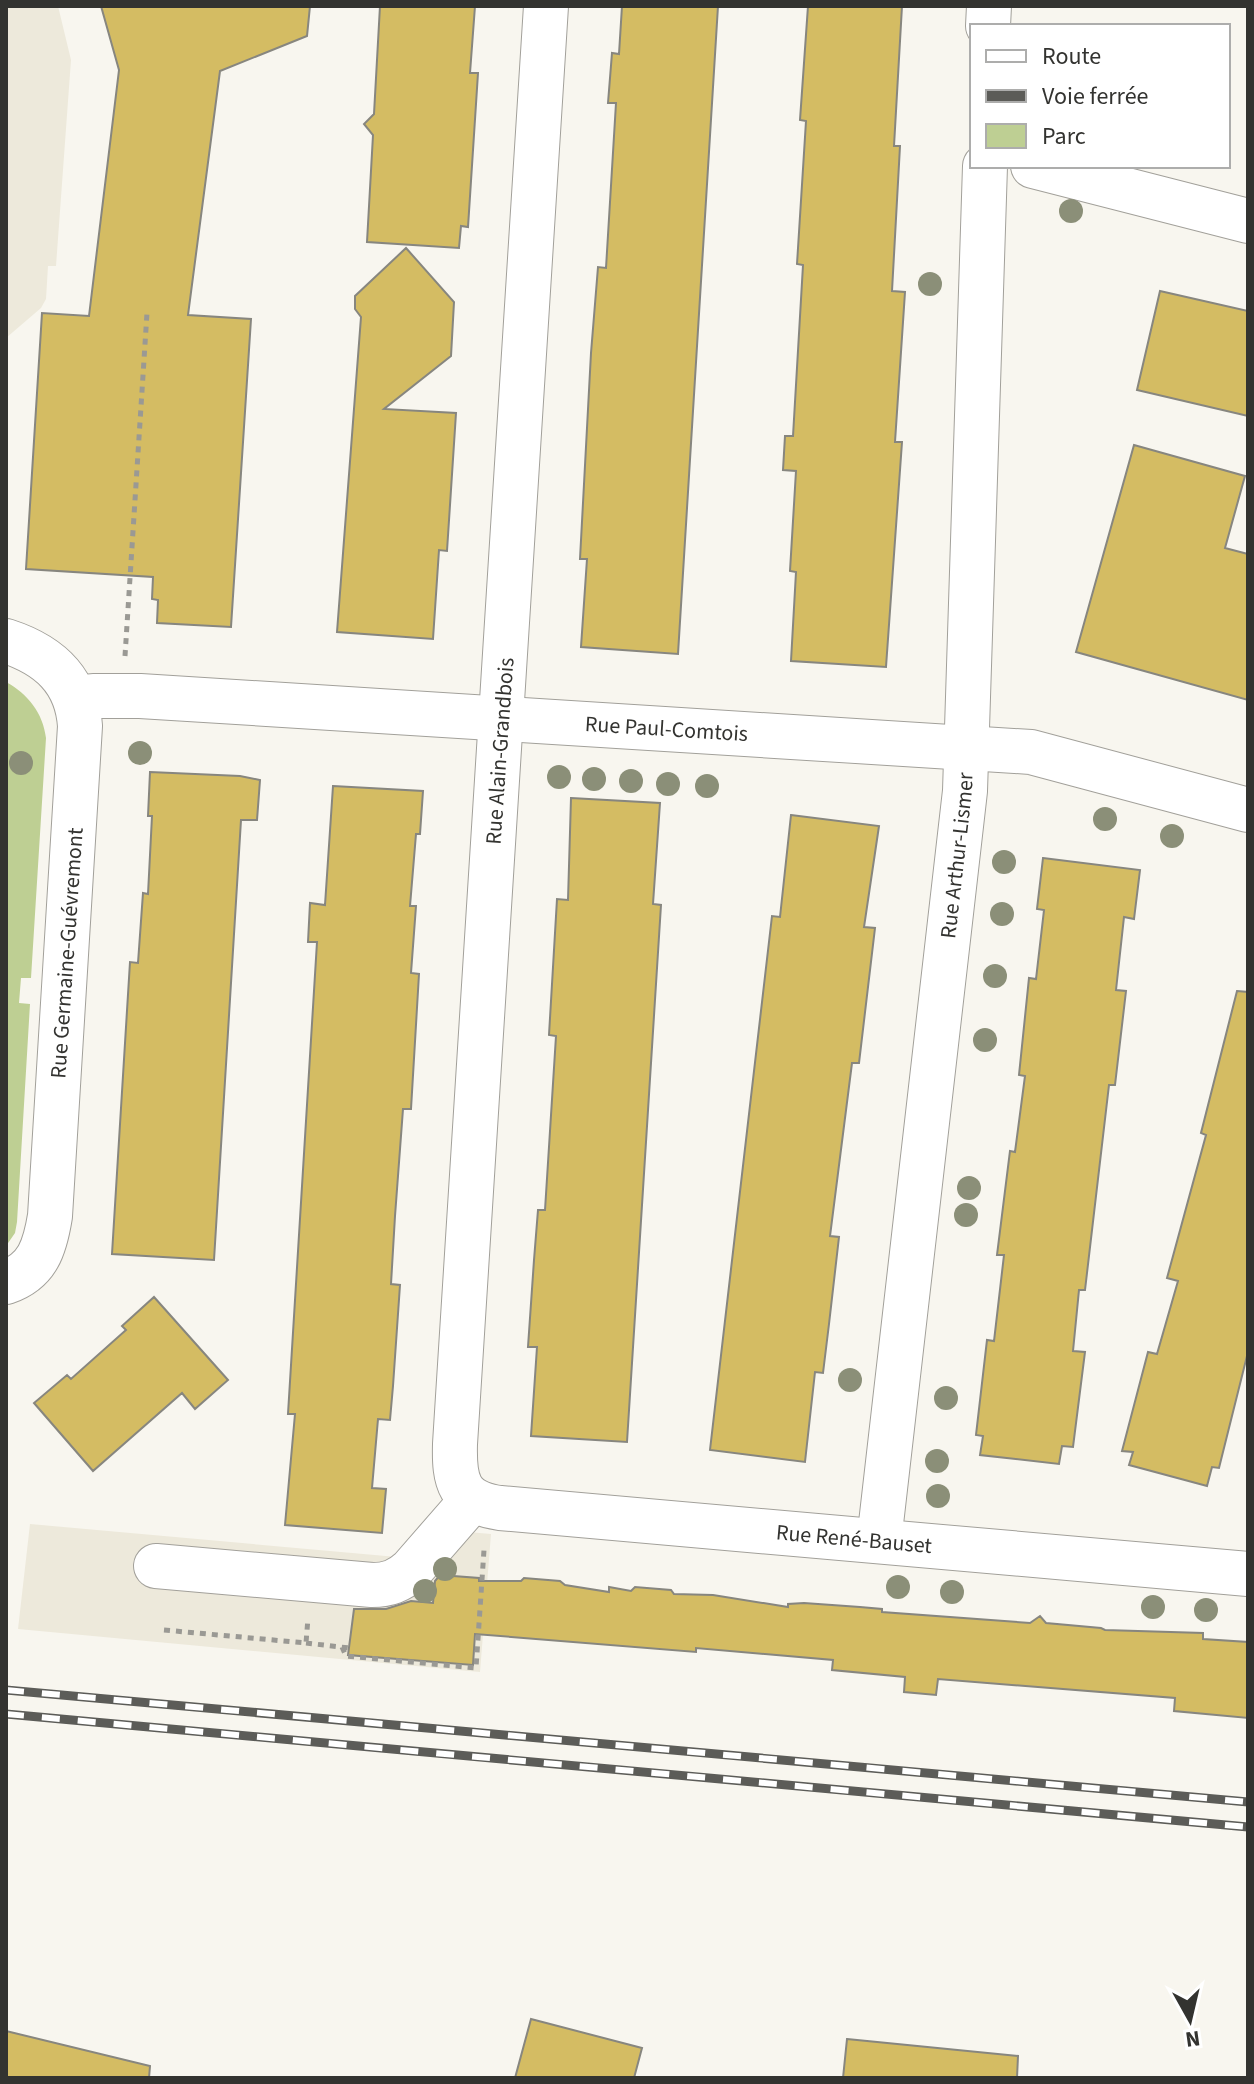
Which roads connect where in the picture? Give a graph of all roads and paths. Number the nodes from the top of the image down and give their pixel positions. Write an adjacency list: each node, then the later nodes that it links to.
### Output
1 (546, 6): 9 (street, Rue Alain-Grandbois)
2 (985, 168): 10 (street, Rue Arthur-Lismer)
3 (1041, 168): 4 (street)
4 (1248, 221)
5 (147, 313): 7 (path)
6 (6, 641): 8 (street)
7 (125, 658)
8 (76, 700): 9 (street, Rue Paul-Comtois); 12 (street, Rue Germaine-Guévremont)
9 (502, 717): 10 (street, Rue Paul-Comtois); 13 (street, Rue Alain-Grandbois)
10 (967, 747): 11 (street, Rue Paul-Comtois); 14 (street, Rue Arthur-Lismer)
11 (1248, 810)
12 (6, 1282)
13 (474, 1510): 14 (street, Rue René-Bauset); 15 (street); 19 (path)
14 (879, 1541): 16 (street, Rue René-Bauset)
15 (156, 1566)
16 (1248, 1574)
17 (308, 1606): 19 (path)
18 (164, 1630): 19 (path)
19 (306, 1643)

